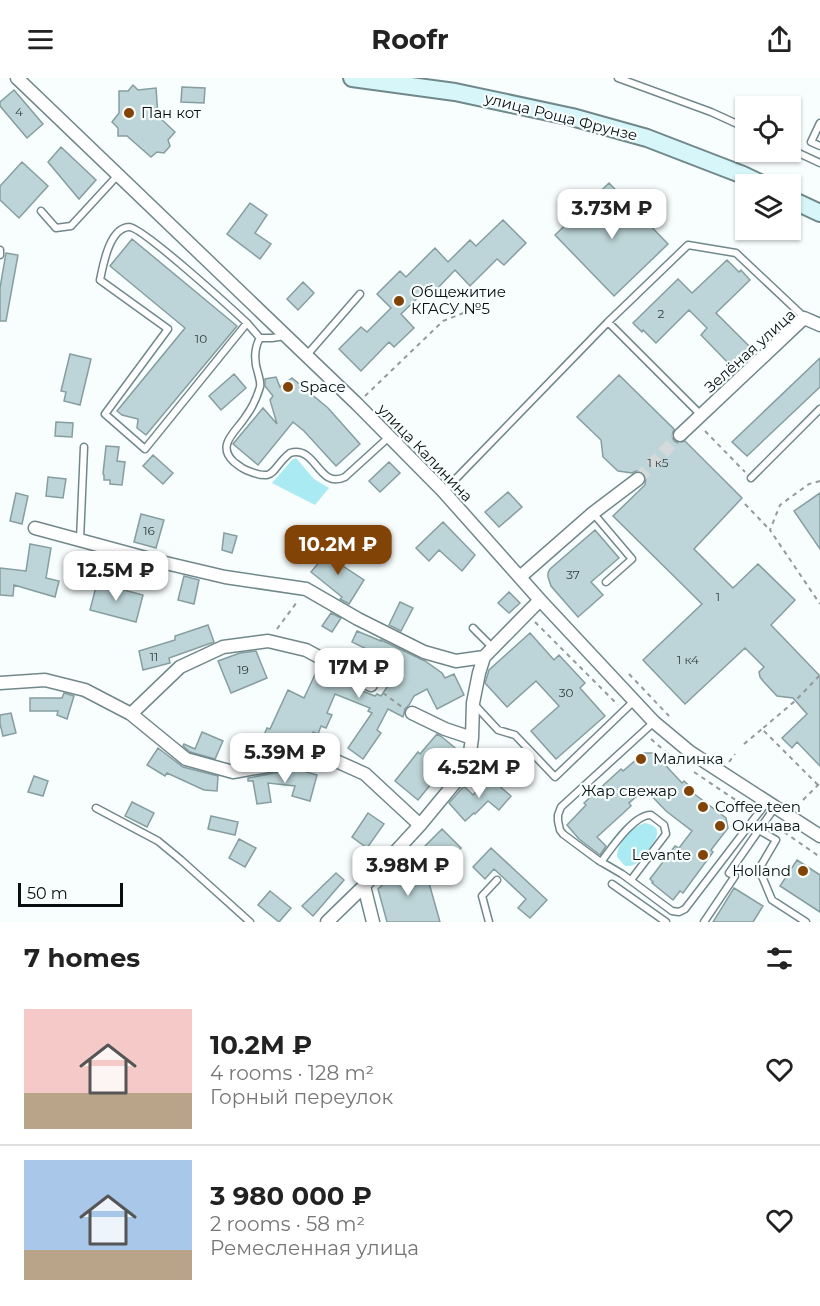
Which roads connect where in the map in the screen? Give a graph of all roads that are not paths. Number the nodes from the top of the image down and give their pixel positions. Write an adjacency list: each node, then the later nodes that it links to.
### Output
1 (17, 78): 10 (street, улица Калинина)
2 (352, 78): 9 (main road, улица Роща Фрунзе)
3 (618, 78): 4 (lane)
4 (735, 123)
5 (820, 123): 6 (lane)
6 (820, 146)
7 (801, 154): 8 (lane)
8 (820, 163)
9 (740, 174)
10 (118, 175): 12 (lane); 21 (street, улица Калинина)
11 (801, 204): 13 (main road)
12 (40, 211)
13 (820, 213)
14 (0, 250): 15 (lane)
15 (0, 255)
16 (360, 294): 23 (lane)
17 (804, 318): 18 (lane); 20 (street, Зелёная улица); 25 (street, Зелёная улица)
18 (608, 322): 25 (lane); 31 (lane)
19 (247, 323): 19 (lane); 22 (lane)
20 (820, 325)
21 (285, 336): 22 (lane); 23 (street, улица Калинина)
22 (260, 338): 27 (lane)
23 (306, 356): 27 (street, улица Калинина)
24 (820, 409): 29 (lane)
25 (699, 418): 26 (street, Зелёная улица)
26 (680, 435)
27 (389, 437): 31 (street, улица Калинина)
28 (84, 447): 34 (lane)
29 (751, 478)
30 (638, 479): 32 (street)
31 (443, 491): 35 (street, улица Калинина)
32 (593, 513): 35 (street); 36 (lane)
33 (35, 528): 34 (street)
34 (80, 540): 39 (street)
35 (520, 576): 37 (street, улица Калинина)
36 (606, 582)
37 (540, 600): 39 (street); 42 (street, улица Калинина)
38 (473, 628): 39 (lane)
39 (489, 653): 43 (street)
40 (0, 682): 45 (street)
41 (371, 685): 45 (street)
42 (634, 700): 43 (lane); 46 (street, улица Калинина)
43 (473, 703): 47 (street)
44 (412, 713): 47 (street)
45 (131, 714): 50 (street)
46 (654, 722): 48 (street, улица Калинина); 53 (lane)
47 (472, 738): 50 (street)
48 (771, 804): 51 (lane); 52 (street, улица Калинина); 55 (lane)
49 (96, 808): 58 (lane)
50 (420, 825): 57 (street)
51 (759, 830): 63 (lane); 64 (lane)
52 (820, 836)
53 (601, 862): 55 (lane); 55 (lane)
54 (496, 879): 61 (lane)
55 (632, 880)
56 (612, 884): 62 (lane)
57 (364, 886): 59 (street); 60 (street)
58 (250, 922)
59 (327, 922)
60 (373, 922)
61 (489, 922)
62 (666, 922)
63 (704, 922)
64 (806, 922)

